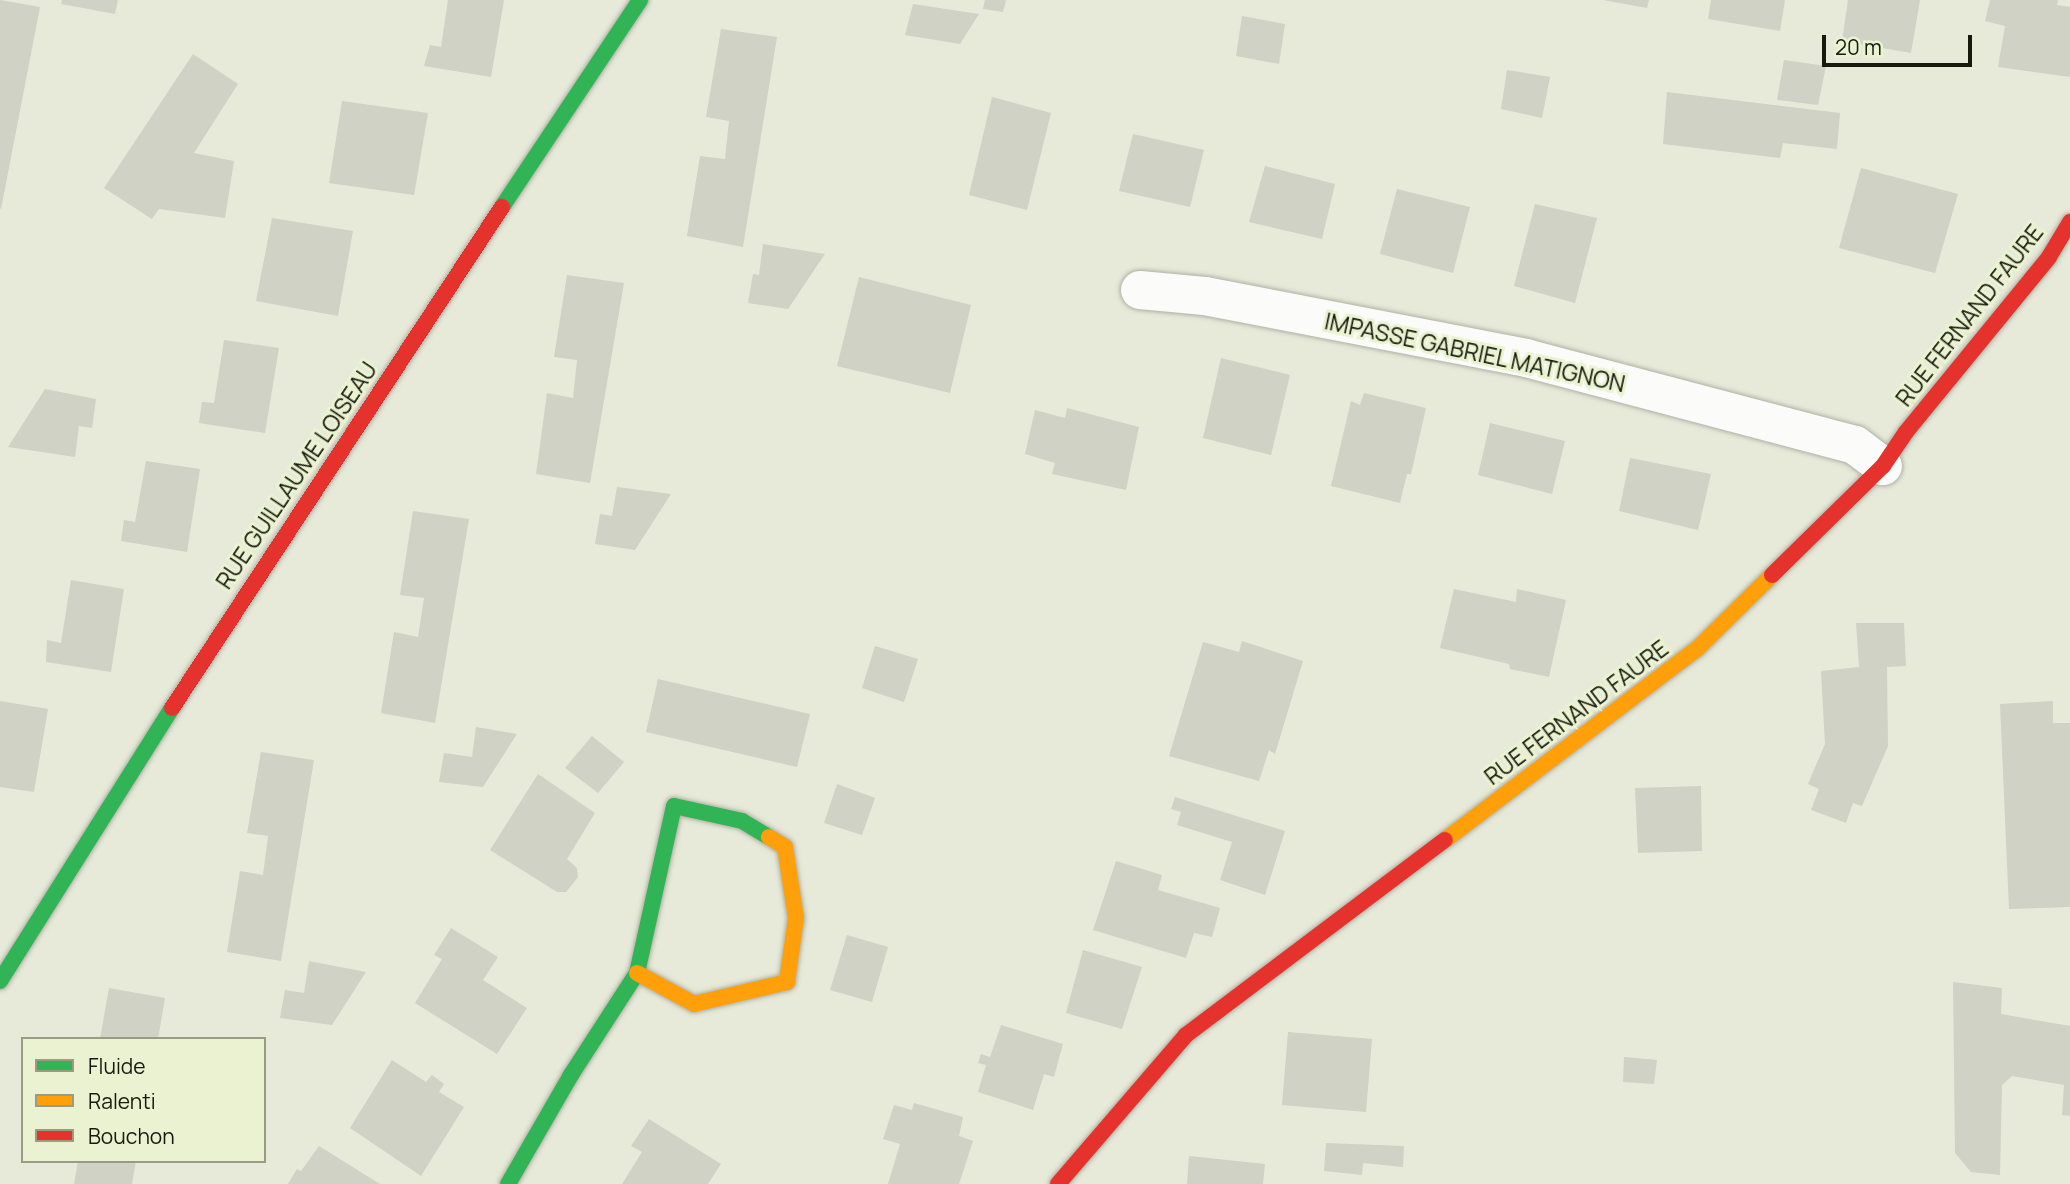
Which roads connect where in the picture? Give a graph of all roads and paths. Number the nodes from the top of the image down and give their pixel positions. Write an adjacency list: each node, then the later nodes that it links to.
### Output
1 (640, 0): 6 (street, RUE GUILLAUME LOISEAU)
2 (2070, 222): 4 (street, RUE FERNAND FAURE)
3 (1140, 290): 4 (street, IMPASSE GABRIEL MATIGNON)
4 (1882, 466): 8 (street, RUE FERNAND FAURE)
5 (637, 973): 5 (street); 7 (street)
6 (0, 981)
7 (508, 1184)
8 (1058, 1184)

